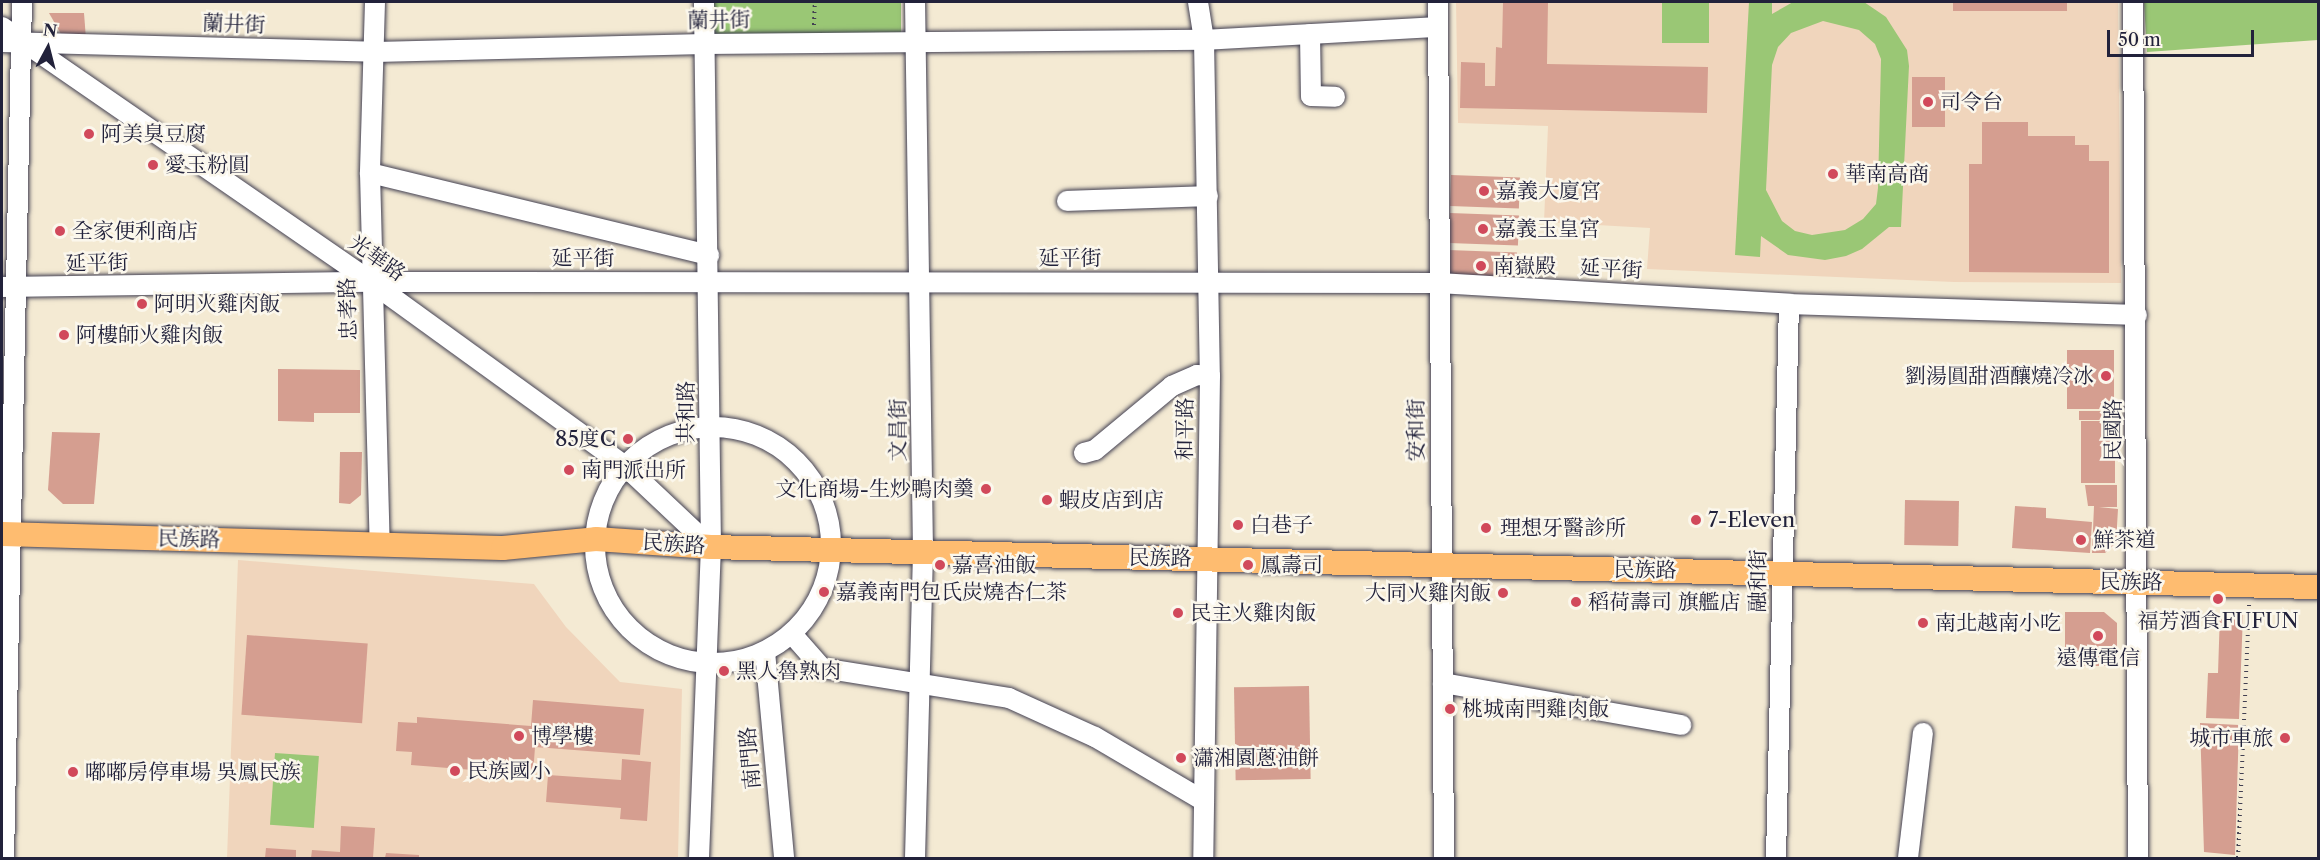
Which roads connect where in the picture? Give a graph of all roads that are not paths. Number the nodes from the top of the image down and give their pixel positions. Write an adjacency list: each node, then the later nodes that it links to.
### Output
1 (22, 2): 13 (street)
2 (375, 2): 16 (street, 忠孝路)
3 (704, 2): 15 (street, 共和路)
4 (915, 2): 14 (street, 文昌街)
5 (1197, 2): 11 (street, 和平路)
6 (1438, 2): 9 (street, 安和街)
7 (2133, 2): 29 (street, 民國路)
8 (2, 27): 13 (street, 光華路)
9 (1438, 27): 10 (street, 蘭井街); 26 (street, 安和街)
10 (1310, 34): 11 (street, 蘭井街); 17 (street)
11 (1204, 40): 14 (street, 蘭井街); 19 (street, 和平路)
12 (2, 42): 13 (street, 蘭井街)
13 (22, 42): 16 (street, 蘭井街); 23 (street, 光華路); 27 (street)
14 (916, 42): 15 (street, 蘭井街); 22 (street, 文昌街)
15 (705, 44): 16 (street, 蘭井街); 21 (street, 共和路)
16 (375, 52): 18 (street, 忠孝路)
17 (1335, 97)
18 (370, 173): 21 (street); 23 (street, 忠孝路)
19 (1208, 196): 20 (street); 25 (street, 和平路)
20 (1067, 201)
21 (710, 255): 24 (street, 共和路)
22 (921, 281): 24 (street, 延平街); 25 (street, 延平街); 39 (street, 文昌街)
23 (371, 282): 24 (street, 延平街); 27 (street, 延平街); 33 (street, 光華路); 36 (street, 忠孝路)
24 (710, 282): 31 (street, 共和路)
25 (1209, 282): 26 (street, 延平街); 30 (street, 和平路)
26 (1440, 283): 28 (street, 延平街); 41 (street, 安和街)
27 (9, 287): 34 (street)
28 (1789, 304): 29 (street, 延平街); 42 (street, 融和街)
29 (2137, 315): 43 (street, 民國路)
30 (1210, 376): 32 (street); 40 (street, 和平路)
31 (710, 426): 33 (street); 37 (street, 共和路); 38 (street)
32 (1084, 453)
33 (624, 465): 35 (street); 37 (street, 光華路)
34 (6, 534): 36 (main road, 民族路); 46 (street)
35 (596, 539): 36 (main road, 民族路); 37 (main road, 民族路); 48 (street)
36 (380, 543)
37 (711, 547): 38 (main road, 民族路); 48 (street, 共和路)
38 (830, 550): 39 (main road, 民族路); 45 (street)
39 (923, 552): 40 (main road, 民族路); 49 (street, 文昌街)
40 (1206, 559): 41 (main road, 民族路); 53 (street, 和平路)
41 (1439, 565): 42 (main road, 民族路); 50 (street, 安和街)
42 (1782, 574): 43 (main road, 民族路); 60 (street, 融和街)
43 (2137, 583): 44 (main road, 民族路); 62 (street, 民國路)
44 (2319, 587)
45 (792, 634): 47 (street); 49 (street)
46 (5, 646): 54 (street)
47 (765, 652): 48 (street); 56 (street, 南門路)
48 (704, 663): 55 (street, 共和路)
49 (919, 683): 53 (street); 57 (street, 文昌街)
50 (1443, 683): 51 (street); 59 (street, 安和街)
51 (1681, 725)
52 (1923, 733): 61 (street)
53 (1204, 801): 58 (street, 和平路)
54 (4, 858)
55 (699, 858)
56 (784, 858)
57 (915, 858)
58 (1203, 858)
59 (1444, 858)
60 (1776, 858)
61 (1908, 858)
62 (2138, 858)

